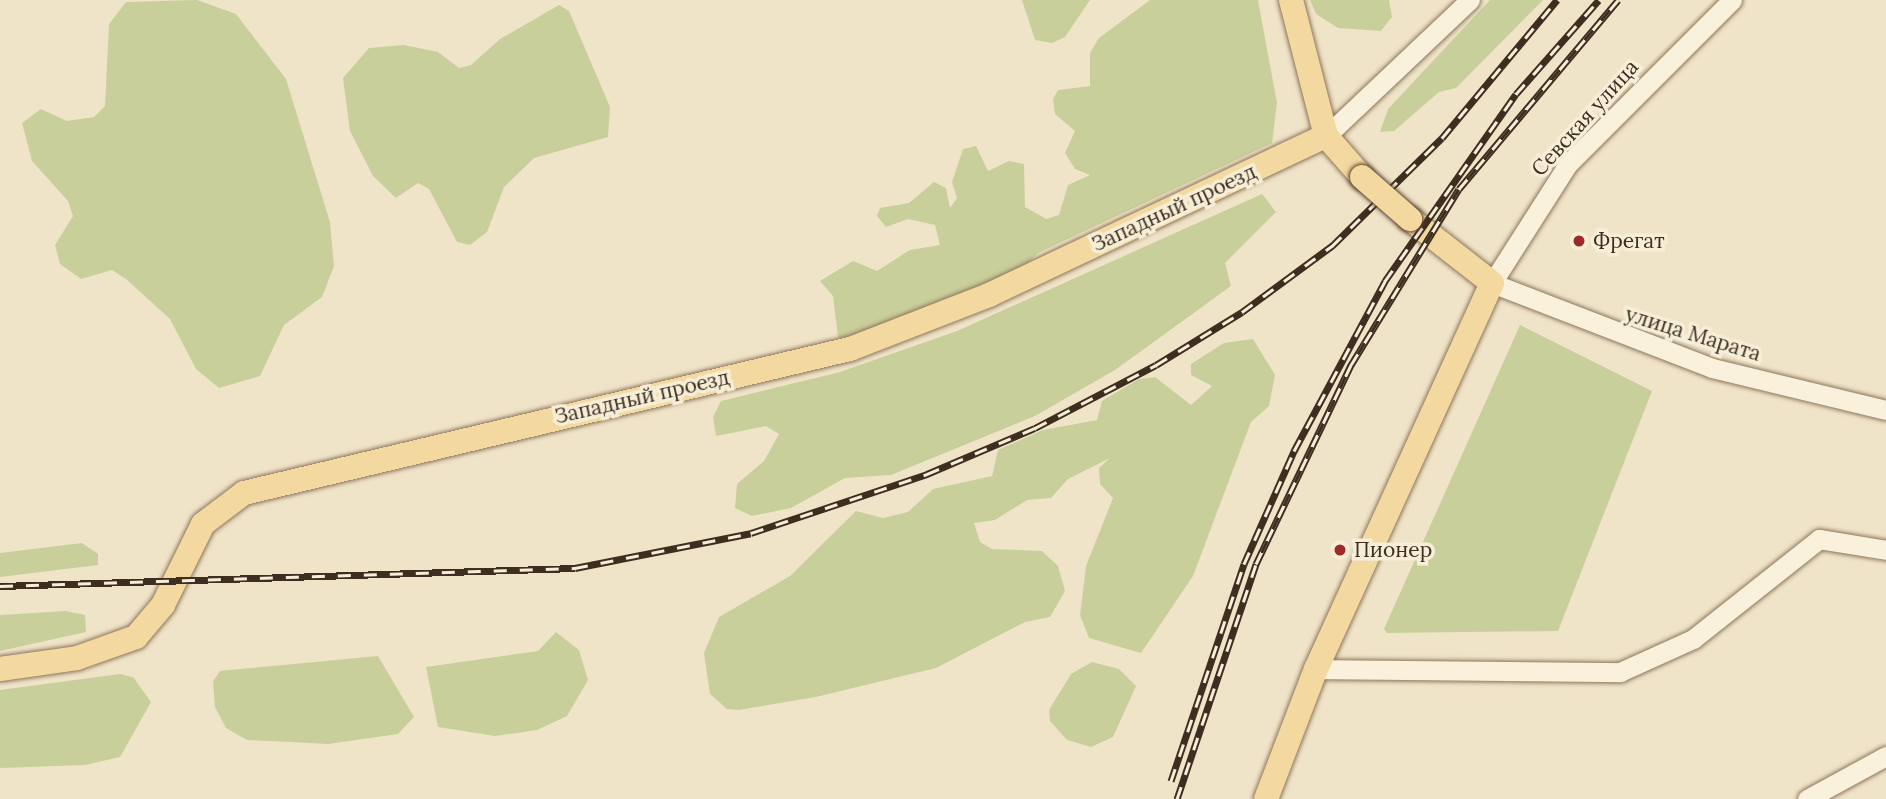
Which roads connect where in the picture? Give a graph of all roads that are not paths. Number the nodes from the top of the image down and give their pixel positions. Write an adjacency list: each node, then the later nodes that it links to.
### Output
1 (1291, 0): 4 (main road)
2 (1470, 0): 4 (street)
3 (1732, 0): 5 (street, Севская улица)
4 (1326, 136): 5 (main road, bridge); 9 (main road, Западный проезд)
5 (1492, 283): 6 (street, улица Марата); 8 (main road)
6 (1886, 410)
7 (1886, 550): 8 (street)
8 (1315, 669): 11 (main road)
9 (0, 670)
10 (1886, 756): 12 (street)
11 (1266, 799)
12 (1807, 799)

